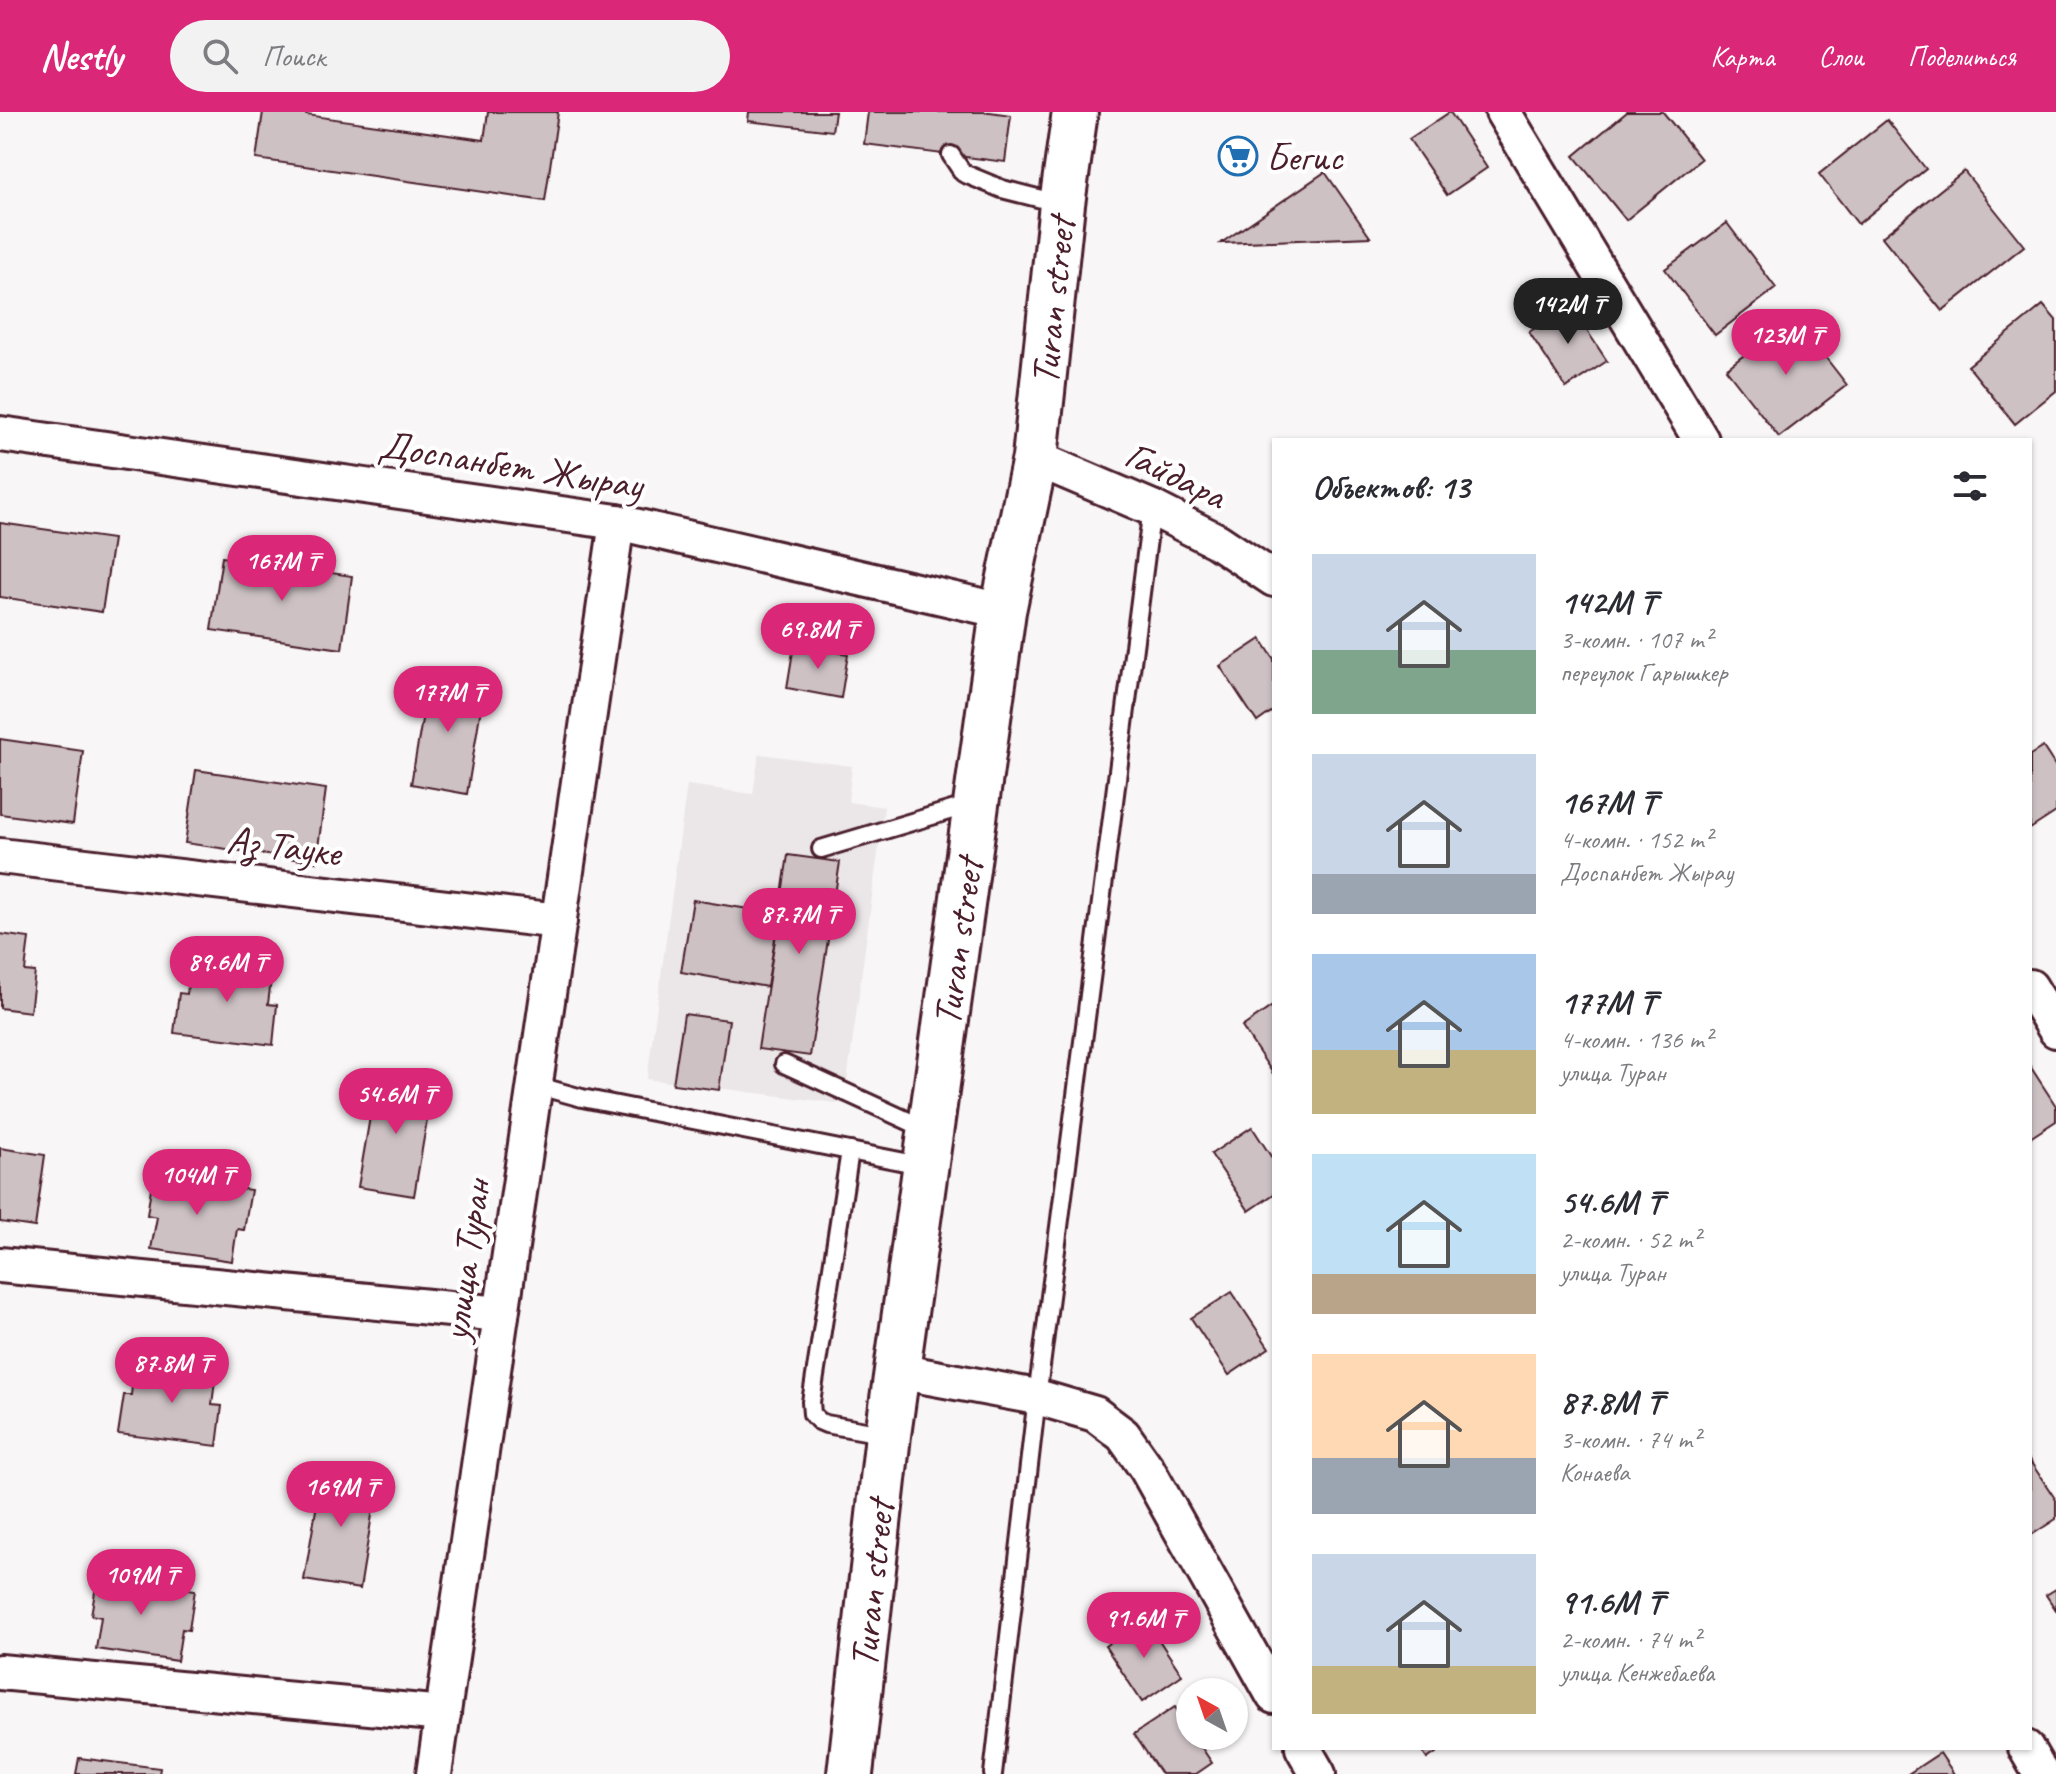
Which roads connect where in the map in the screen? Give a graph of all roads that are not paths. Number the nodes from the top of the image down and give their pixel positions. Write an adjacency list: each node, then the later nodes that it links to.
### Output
1 (1075, 112): 4 (main road, Turan street)
2 (1503, 112): 6 (street)
3 (951, 155): 4 (lane)
4 (1062, 204): 7 (main road, Turan street)
5 (0, 434): 9 (street, Доспанбет Жырау)
6 (1700, 438)
7 (1035, 458): 8 (street, Гайдара); 11 (main road, Turan street)
8 (1152, 508): 10 (street, Гайдара); 25 (lane)
9 (617, 522): 11 (street, Доспанбет Жырау); 15 (street, улица Туран)
10 (1272, 578)
11 (1003, 611): 12 (main road, Turan street)
12 (977, 802): 13 (lane); 20 (main road, Turan street)
13 (821, 849)
14 (0, 856): 15 (street, Аз Тауке)
15 (559, 921): 19 (street, улица Туран)
16 (2032, 990): 17 (street)
17 (2056, 1030)
18 (784, 1064): 20 (lane)
19 (535, 1085): 21 (lane); 23 (street, улица Туран)
20 (928, 1149): 21 (lane); 24 (main road, Turan street)
21 (850, 1151): 26 (lane)
22 (0, 1265): 23 (street)
23 (501, 1314): 29 (street, улица Туран)
24 (897, 1371): 25 (street); 26 (main road, Turan street)
25 (1037, 1397): 28 (street); 34 (lane)
26 (888, 1435): 33 (main road, Turan street)
27 (0, 1672): 29 (street)
28 (1272, 1692)
29 (443, 1714): 32 (street, улица Туран)
30 (1304, 1750): 35 (street)
31 (2027, 1750): 36 (street)
32 (434, 1774)
33 (850, 1774)
34 (993, 1774)
35 (1318, 1774)
36 (2041, 1774)

